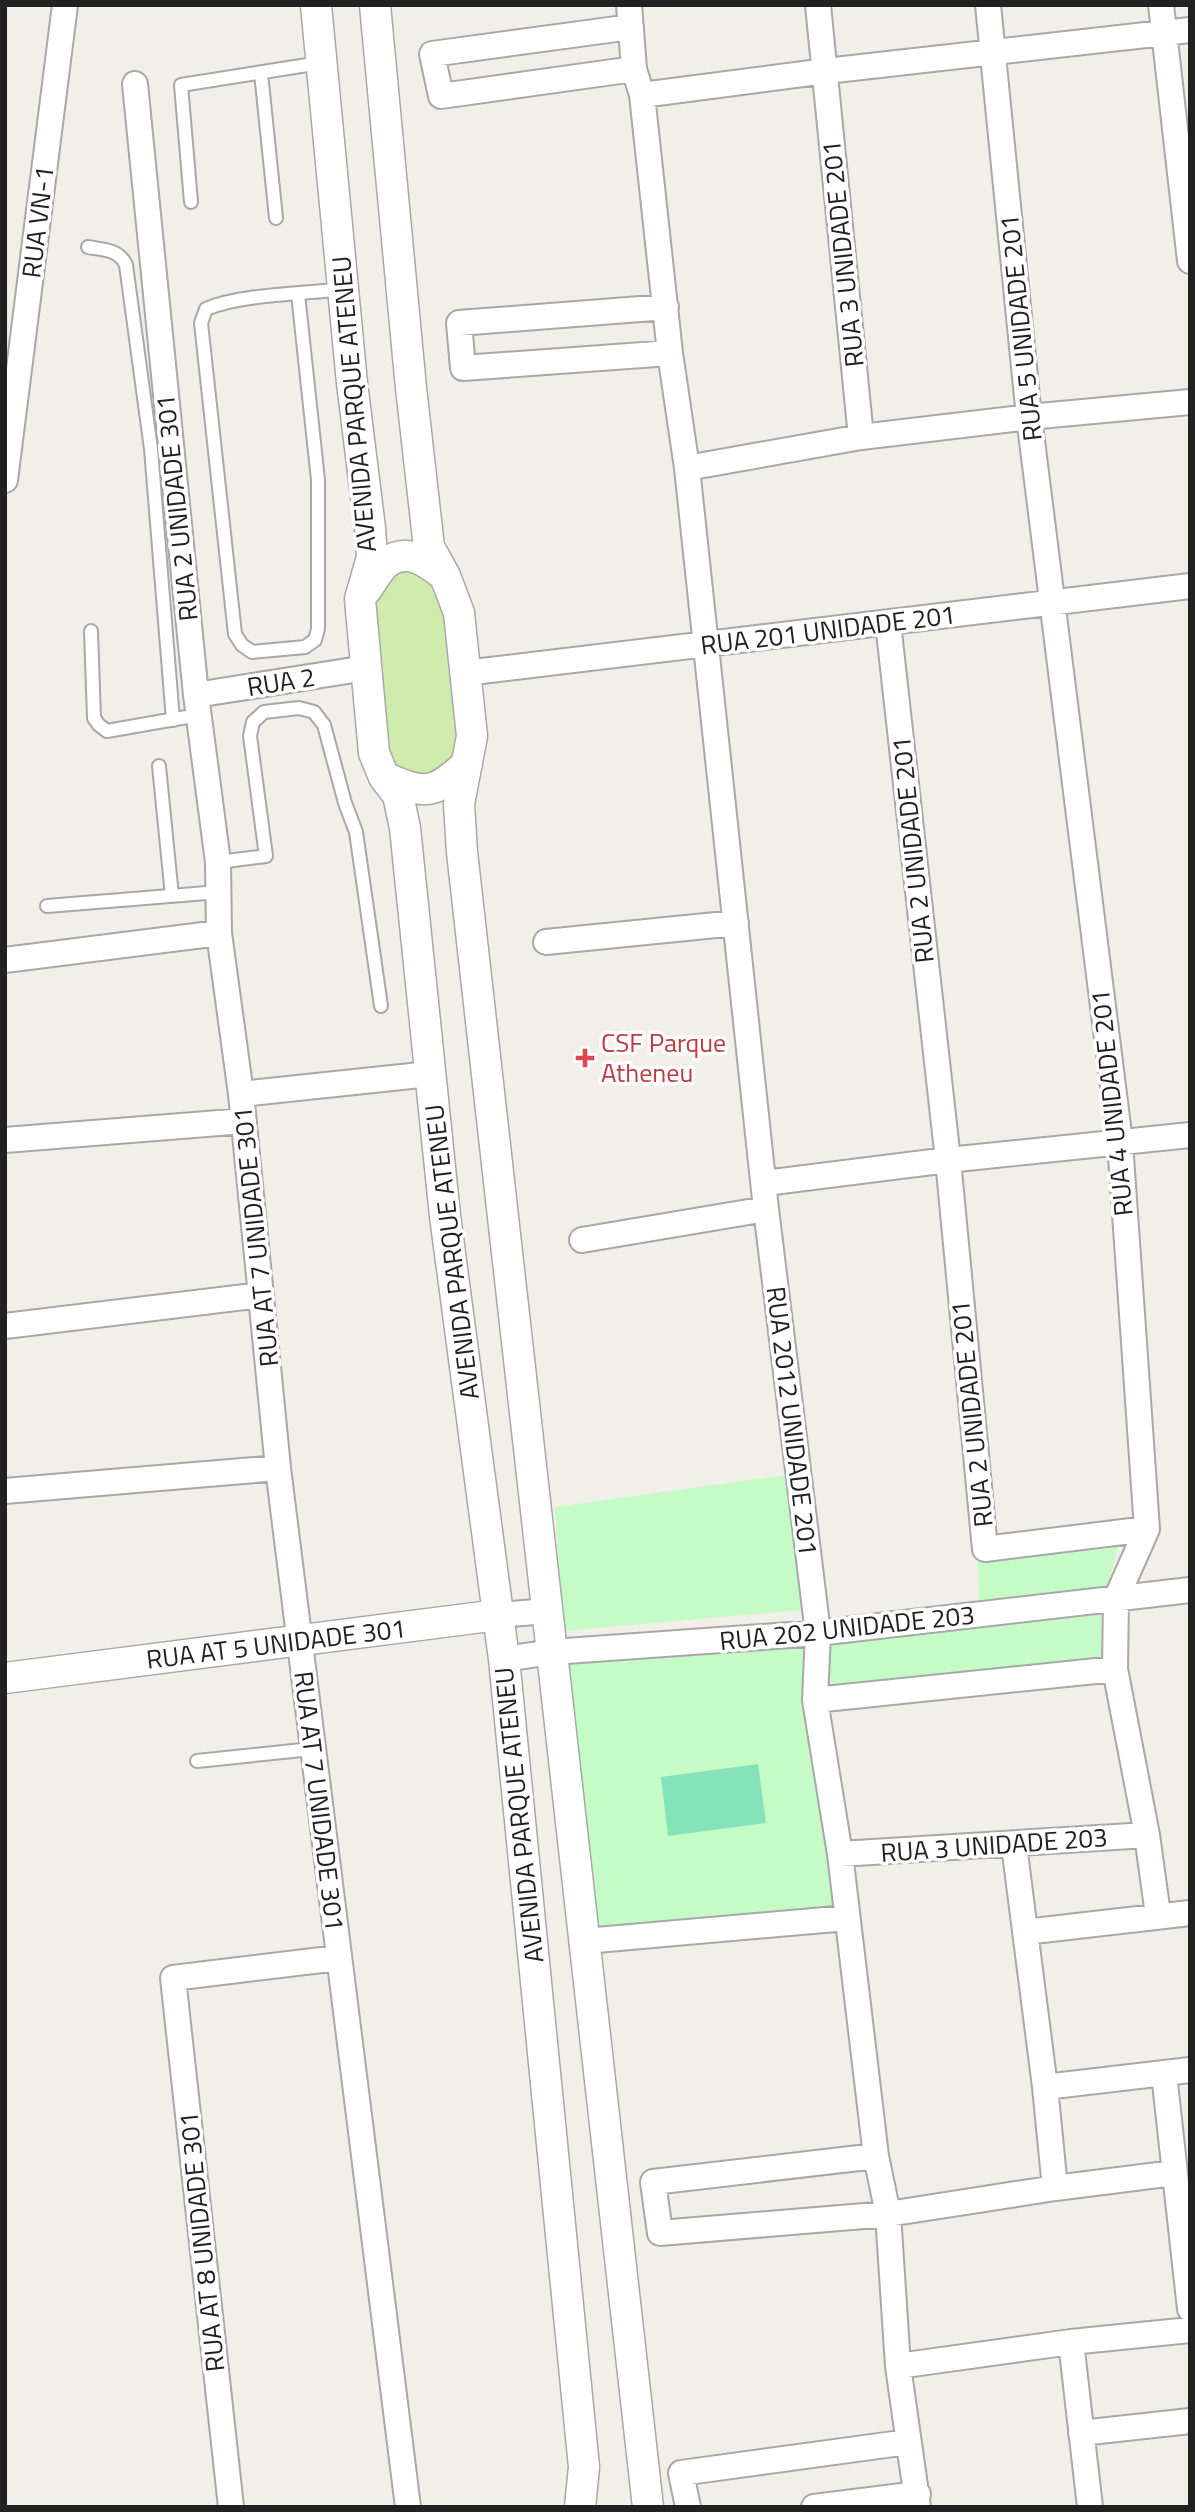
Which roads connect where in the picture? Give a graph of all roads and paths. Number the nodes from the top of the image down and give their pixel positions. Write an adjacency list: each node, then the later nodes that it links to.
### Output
1 (65, 5): 29 (street, RUA VN-1)
2 (316, 5): 11 (street, AVENIDA PARQUE ATENEU)
3 (375, 5): 30 (street, AVENIDA PARQUE ATENEU)
4 (818, 5): 13 (street, RUA 3 UNIDADE 201)
5 (988, 5): 10 (street, RUA 5 UNIDADE 201)
6 (1161, 5): 9 (street)
7 (630, 16): 12 (street, RUA 2012 UNIDADE 201); 12 (street)
8 (1190, 30): 9 (street)
9 (1164, 33): 10 (street); 20 (street)
10 (994, 52): 13 (street); 26 (street, RUA 5 UNIDADE 201)
11 (320, 63): 14 (lane); 21 (street, AVENIDA PARQUE ATENEU)
12 (634, 69): 16 (street, RUA 2012 UNIDADE 201)
13 (826, 71): 16 (street); 27 (street, RUA 3 UNIDADE 201)
14 (261, 72): 17 (lane); 18 (lane)
15 (135, 84): 39 (street, RUA 2 UNIDADE 301)
16 (642, 95): 23 (street, RUA 2012 UNIDADE 201)
17 (191, 202)
18 (276, 218)
19 (88, 247): 40 (lane)
20 (1190, 261)
21 (345, 289): 22 (lane); 32 (street, AVENIDA PARQUE ATENEU)
22 (298, 294): 22 (lane)
23 (666, 307): 24 (street, RUA 2012 UNIDADE 201); 24 (street)
24 (670, 353): 28 (street, RUA 2012 UNIDADE 201)
25 (1190, 402): 26 (street)
26 (1029, 417): 27 (street); 33 (street, RUA 5 UNIDADE 201)
27 (861, 437): 28 (street)
28 (687, 467): 36 (street, RUA 2012 UNIDADE 201)
29 (5, 480)
30 (445, 576): 32 (street); 38 (street, AVENIDA PARQUE ATENEU)
31 (1190, 586): 33 (street, RUA 201 UNIDADE 201)
32 (360, 599): 37 (street, AVENIDA PARQUE ATENEU)
33 (1051, 603): 34 (street, RUA 201 UNIDADE 201); 58 (street, RUA 4 UNIDADE 201)
34 (888, 623): 36 (street, RUA 201 UNIDADE 201); 59 (street, RUA 2 UNIDADE 201)
35 (91, 631): 40 (lane)
36 (705, 646): 38 (street, RUA 201 UNIDADE 201); 48 (street, RUA 2012 UNIDADE 201)
37 (366, 668): 39 (street, RUA 2); 43 (street, AVENIDA PARQUE ATENEU)
38 (465, 674): 41 (street, AVENIDA PARQUE ATENEU)
39 (197, 705): 40 (lane); 44 (street, RUA 2 UNIDADE 301)
40 (173, 720)
41 (467, 764): 43 (street); 70 (street, AVENIDA PARQUE ATENEU)
42 (159, 765): 46 (lane)
43 (384, 777): 53 (street, AVENIDA PARQUE ATENEU)
44 (218, 862): 45 (street, RUA 2 UNIDADE 301); 52 (lane)
45 (219, 892): 46 (lane); 49 (street, RUA 2 UNIDADE 301)
46 (172, 896): 47 (lane)
47 (47, 906)
48 (736, 923): 50 (street); 60 (street, RUA 2012 UNIDADE 201)
49 (219, 933): 51 (street); 54 (street, RUA AT 7 UNIDADE 301)
50 (546, 942)
51 (5, 961)
52 (381, 1006)
53 (430, 1074): 54 (street, RUA AT 7 UNIDADE 301); 71 (street, AVENIDA PARQUE ATENEU)
54 (242, 1094): 55 (street, RUA AT 7 UNIDADE 301)
55 (244, 1121): 57 (street); 63 (street, RUA AT 7 UNIDADE 301)
56 (1190, 1135): 58 (street)
57 (5, 1140)
58 (1120, 1142): 59 (street); 67 (street, RUA 4 UNIDADE 201)
59 (948, 1160): 60 (street); 67 (street, RUA 2 UNIDADE 201)
60 (765, 1183): 61 (street, RUA 2012 UNIDADE 201)
61 (766, 1209): 62 (street); 72 (street, RUA 2012 UNIDADE 201)
62 (582, 1240)
63 (261, 1294): 64 (street); 65 (street, RUA AT 7 UNIDADE 301)
64 (5, 1326)
65 (278, 1468): 66 (street); 73 (street, RUA AT 7 UNIDADE 301)
66 (5, 1491)
67 (1147, 1529): 69 (street, RUA 4 UNIDADE 201)
68 (1190, 1590): 69 (street, RUA 202 UNIDADE 203)
69 (1116, 1599): 72 (street, RUA 202 UNIDADE 203); 76 (street)
70 (547, 1611): 71 (street, RUA AT 5 UNIDADE 301); 74 (street, AVENIDA PARQUE ATENEU)
71 (498, 1615): 73 (street, RUA AT 5 UNIDADE 301); 75 (street, AVENIDA PARQUE ATENEU)
72 (818, 1633): 74 (street, RUA 202 UNIDADE 203); 78 (street, RUA 2012 UNIDADE 201)
73 (299, 1642): 77 (street, RUA AT 5 UNIDADE 301); 79 (street, RUA AT 7 UNIDADE 301)
74 (552, 1652): 75 (street, RUA 202 UNIDADE 203); 88 (street, AVENIDA PARQUE ATENEU)
75 (503, 1659): 107 (street, AVENIDA PARQUE ATENEU)
76 (1115, 1669): 78 (street); 81 (street)
77 (5, 1678)
78 (815, 1700): 83 (street, RUA 2012 UNIDADE 201)
79 (312, 1749): 80 (lane); 89 (street, RUA AT 7 UNIDADE 301)
80 (197, 1761)
81 (1147, 1835): 82 (street, RUA 3 UNIDADE 203); 85 (street)
82 (1014, 1845): 83 (street, RUA 3 UNIDADE 203); 87 (street)
83 (840, 1854): 86 (street, RUA 2012 UNIDADE 201)
84 (1190, 1913): 85 (street)
85 (1158, 1915): 87 (street)
86 (847, 1917): 88 (street); 93 (street, RUA 2012 UNIDADE 201)
87 (1025, 1933): 92 (street)
88 (585, 1941): 108 (street, AVENIDA PARQUE ATENEU)
89 (338, 1958): 105 (street, RUA AT 8 UNIDADE 301); 106 (street, RUA AT 7 UNIDADE 301)
90 (1190, 2070): 91 (street)
91 (1164, 2074): 92 (street); 94 (street)
92 (1045, 2087): 95 (street)
93 (876, 2156): 96 (street, RUA 2012 UNIDADE 201); 96 (street)
94 (1174, 2173): 95 (street); 97 (street)
95 (1055, 2188): 96 (street)
96 (888, 2214): 100 (street, RUA 2012 UNIDADE 201)
97 (1190, 2309)
98 (1190, 2330): 99 (street)
99 (1070, 2342): 100 (street); 102 (street)
100 (898, 2366): 103 (street, RUA 2012 UNIDADE 201)
101 (1190, 2420): 102 (street)
102 (1081, 2433): 111 (street)
103 (908, 2442): 104 (street, RUA 2012 UNIDADE 201); 109 (street)
104 (918, 2500): 110 (street)
105 (231, 2507)
106 (408, 2507)
107 (580, 2507)
108 (648, 2507)
109 (688, 2507)
110 (814, 2507)
111 (1090, 2507)

